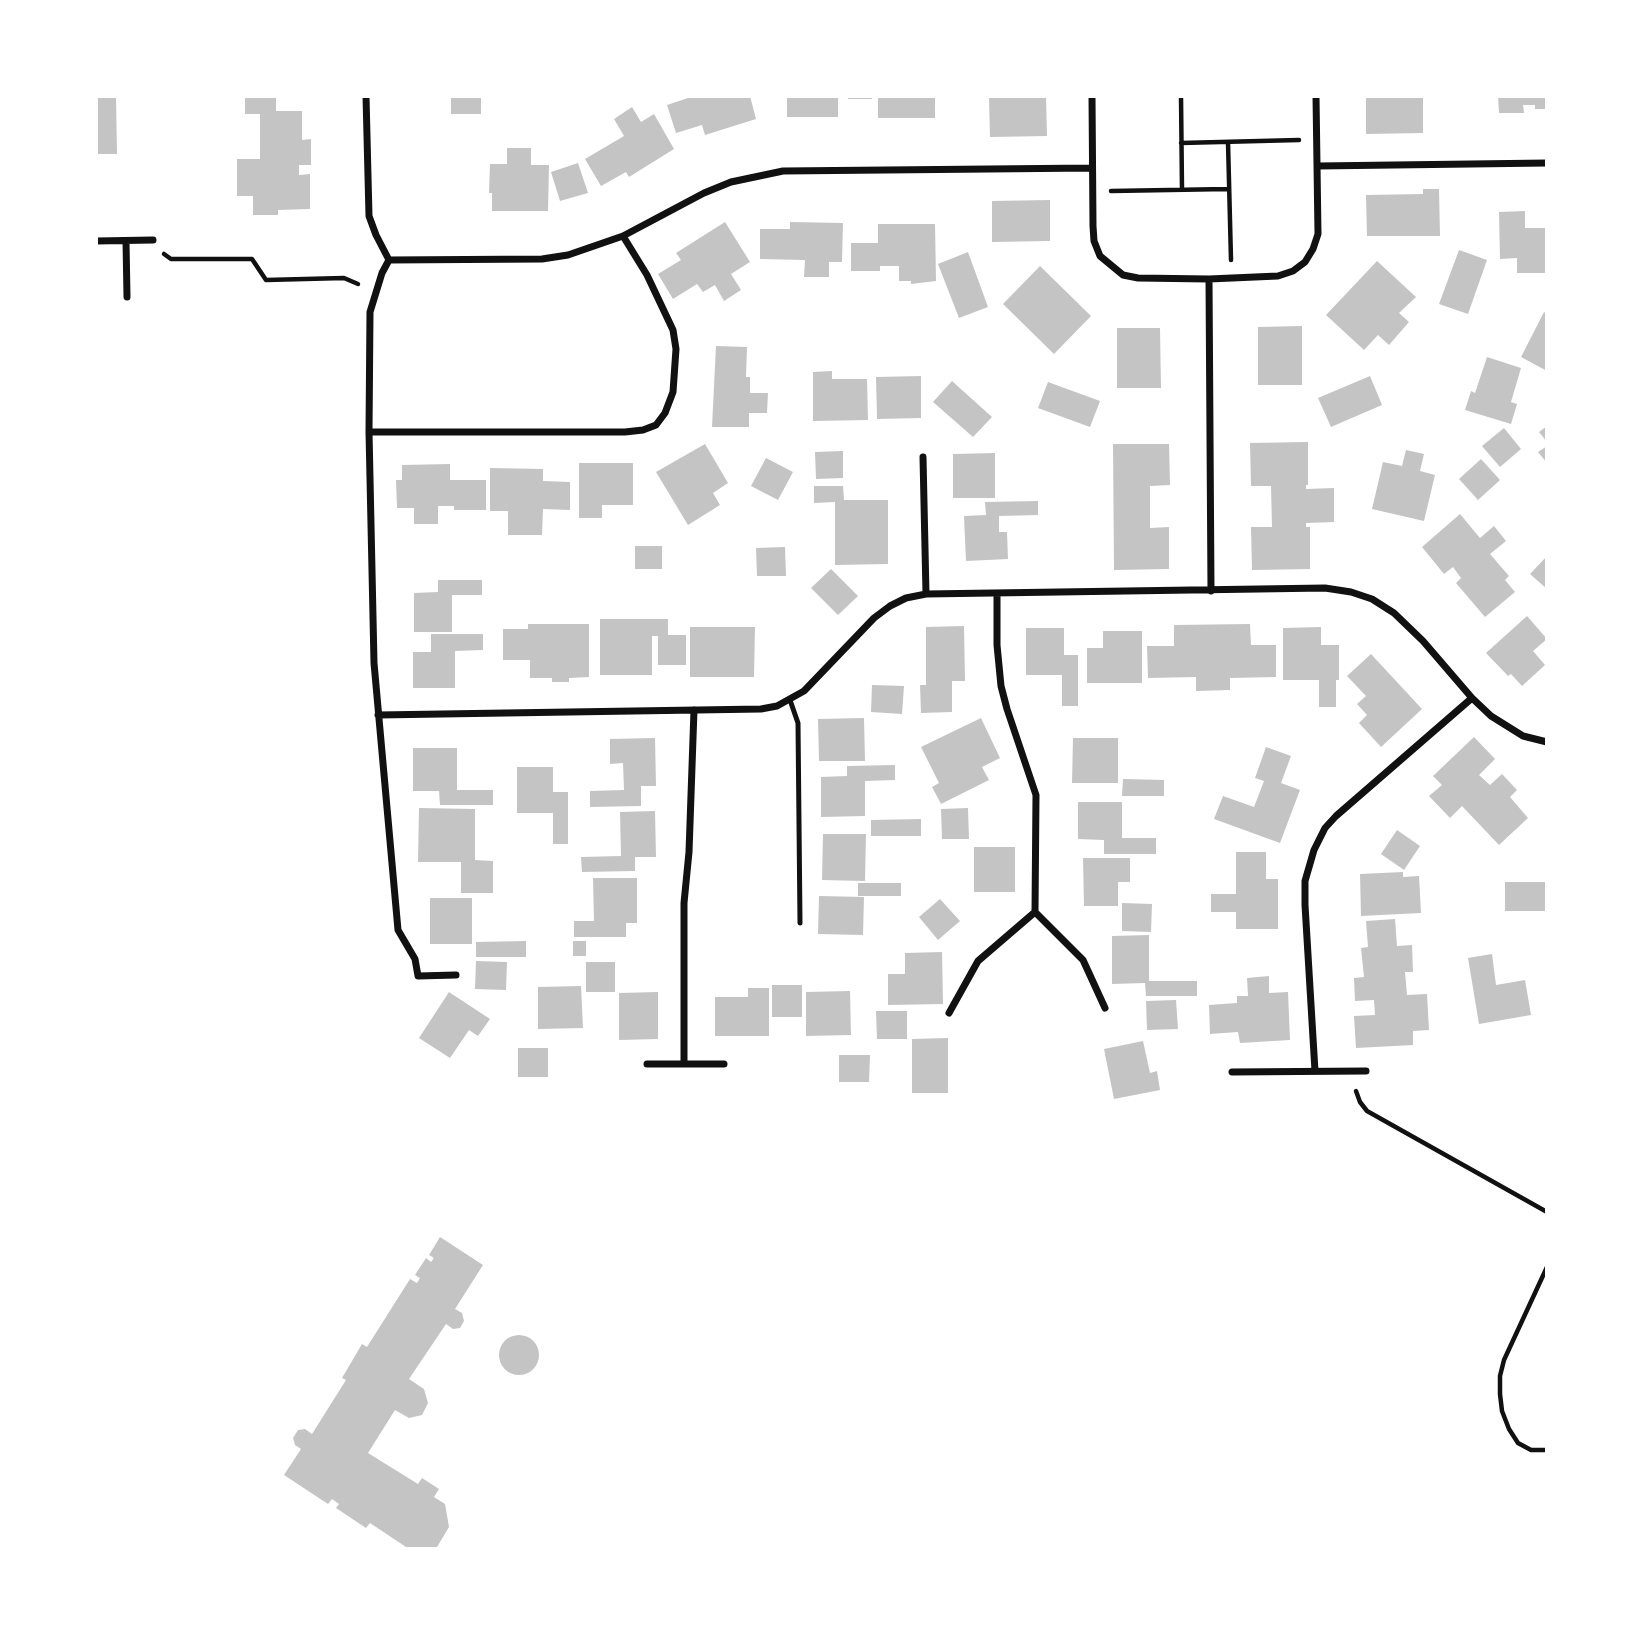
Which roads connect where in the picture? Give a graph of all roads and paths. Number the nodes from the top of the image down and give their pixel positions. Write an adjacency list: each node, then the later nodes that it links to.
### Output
1 (366, 96): 18 (street)
2 (1092, 96): 10 (street)
3 (1181, 96): 7 (path)
4 (1316, 96): 5 (street)
5 (1317, 139): 6 (path); 9 (street)
6 (1228, 142): 7 (path); 12 (path)
7 (1181, 143): 11 (path)
8 (1547, 163): 9 (street)
9 (1318, 166): 19 (street)
10 (1092, 168): 13 (street); 14 (street)
11 (1182, 190): 12 (path); 13 (path)
12 (1228, 190): 19 (path)
13 (1092, 191): 20 (street)
14 (623, 236): 18 (street); 23 (street)
15 (153, 240): 17 (street); 21 (path)
16 (96, 241): 17 (street)
17 (126, 241): 22 (street)
18 (389, 260): 21 (street)
19 (1231, 278): 20 (street)
20 (1209, 279): 25 (street)
21 (375, 291): 23 (street)
22 (127, 297)
23 (369, 432): 31 (street)
24 (923, 457): 26 (street)
25 (1211, 591): 27 (street); 28 (street)
26 (926, 594): 27 (street); 29 (street)
27 (997, 594): 33 (street)
28 (1472, 698): 32 (street); 41 (street)
29 (790, 700): 30 (street); 34 (lane)
30 (694, 710): 31 (street); 39 (street)
31 (378, 715): 35 (street)
32 (1547, 742)
33 (1035, 912): 36 (street); 37 (street)
34 (800, 923)
35 (456, 975)
36 (1105, 1008)
37 (949, 1013)
38 (647, 1065): 39 (street)
39 (684, 1065): 40 (street)
40 (724, 1065)
41 (1315, 1071): 42 (street); 44 (street)
42 (1349, 1071): 43 (street); 45 (path)
43 (1366, 1071)
44 (1232, 1072)
45 (1547, 1212)
46 (1547, 1267): 47 (path)
47 (1547, 1450)

